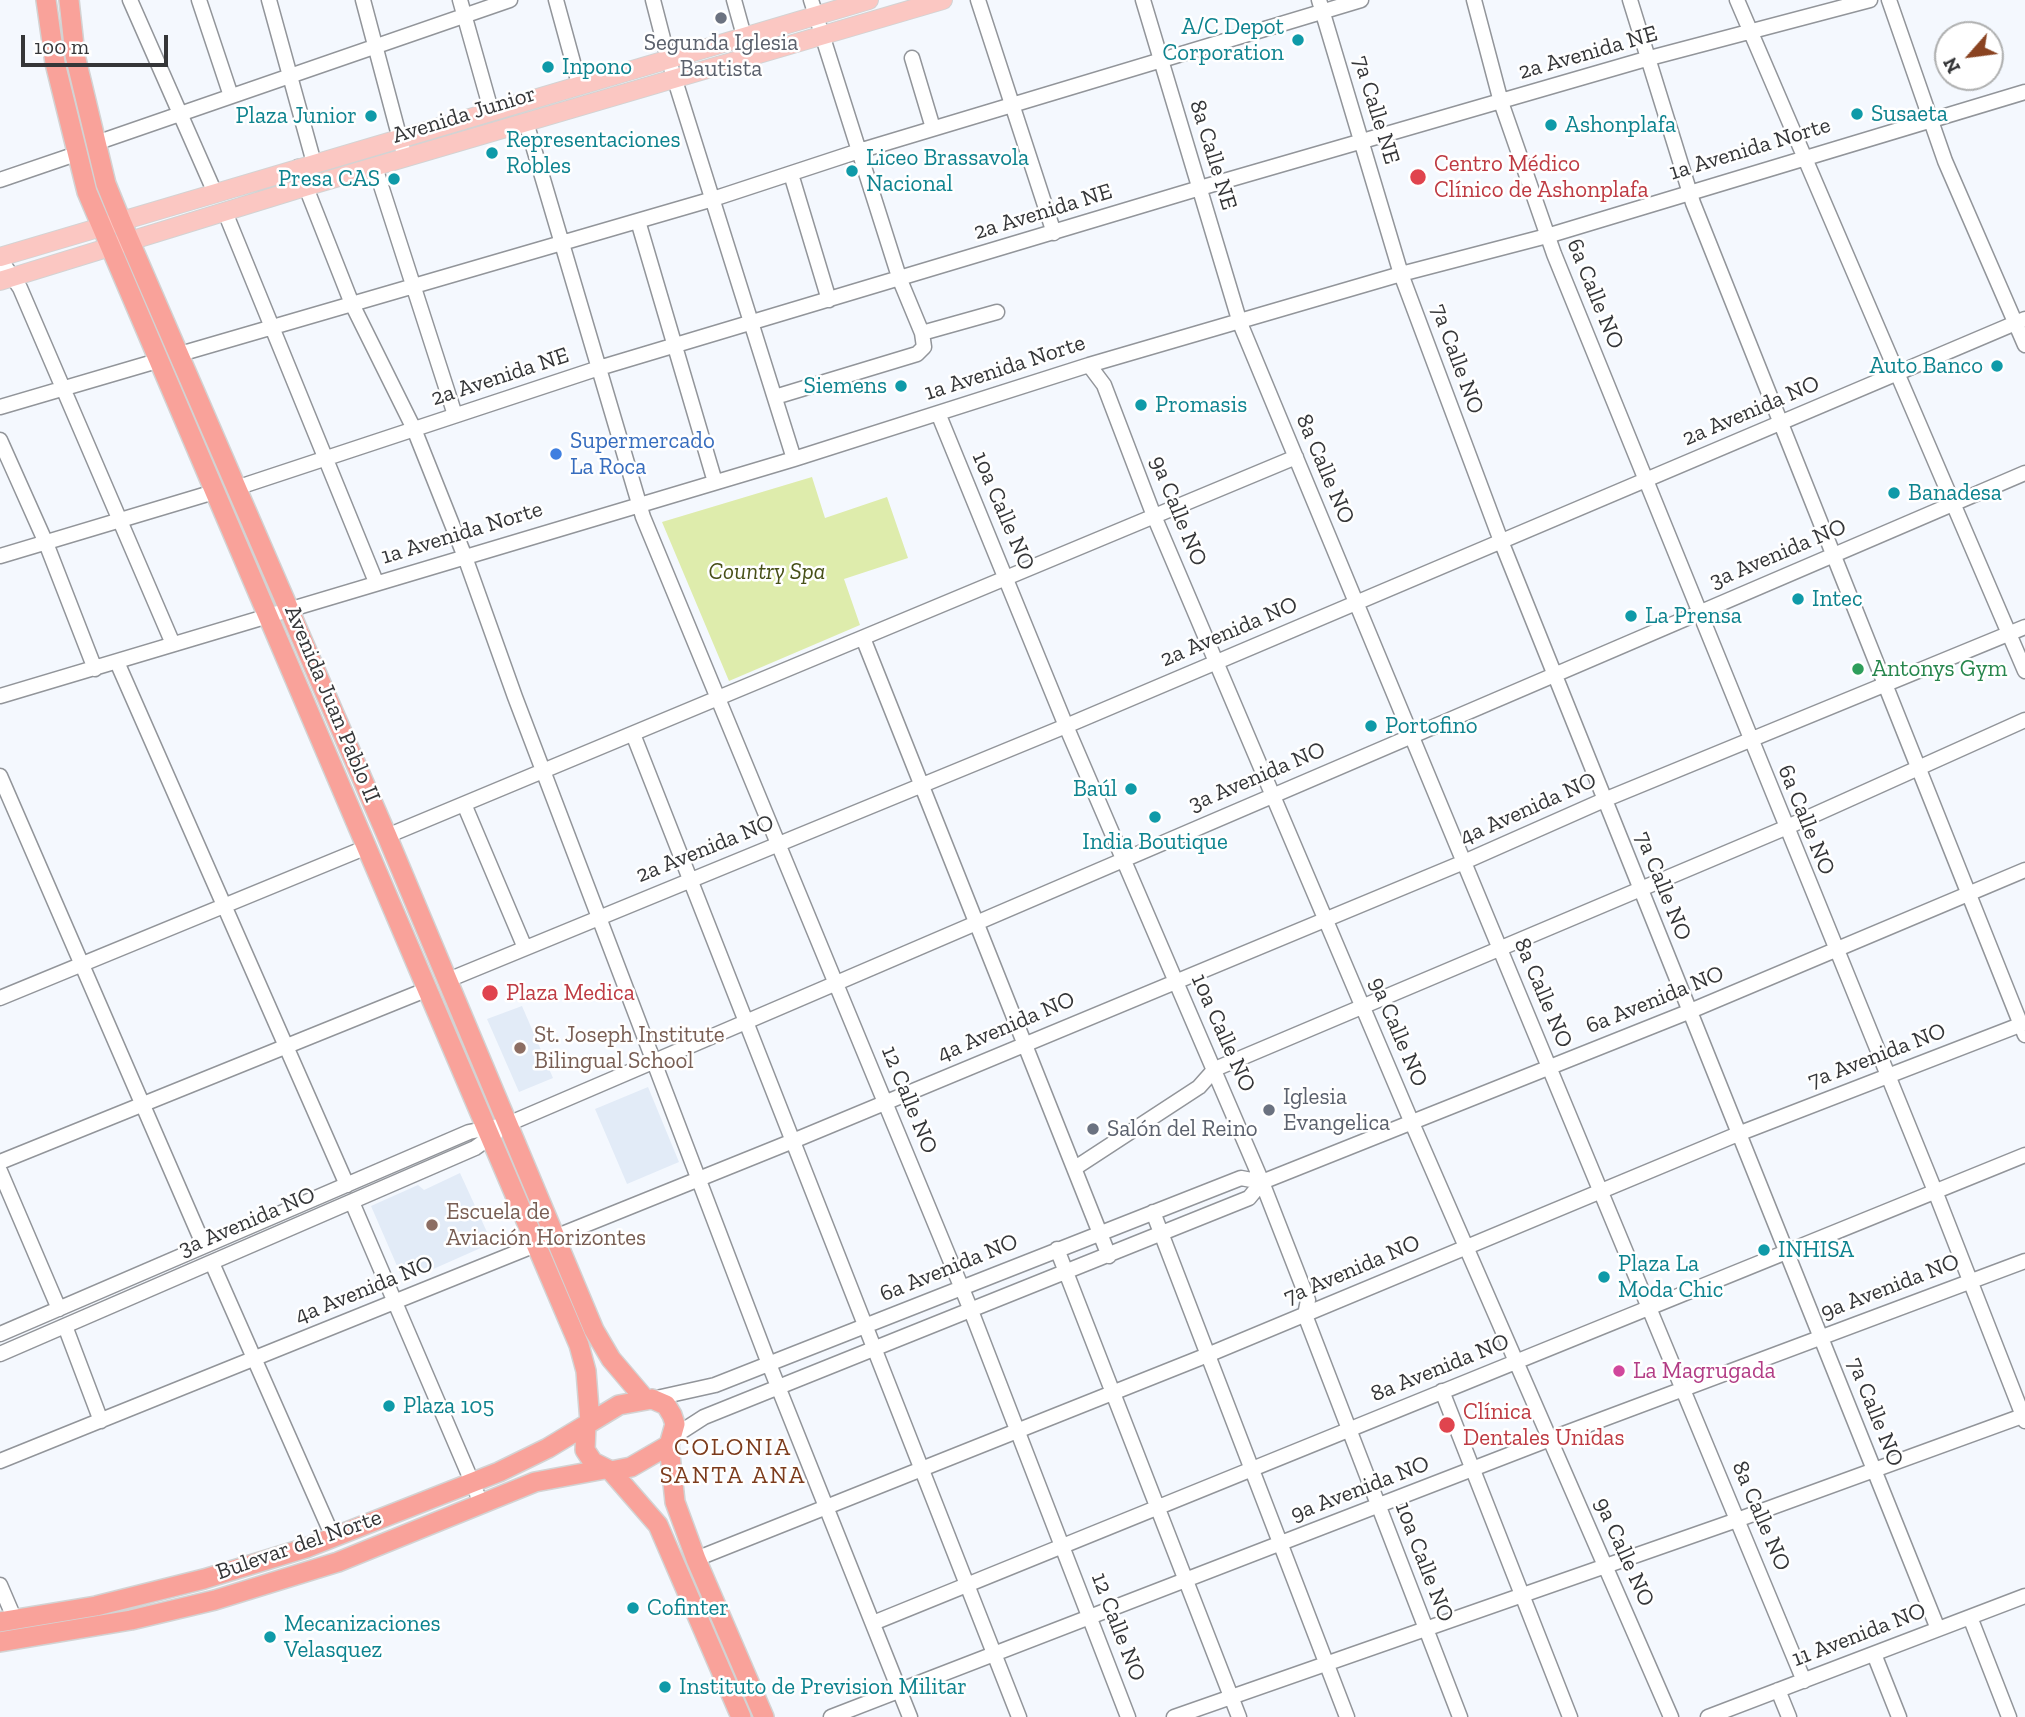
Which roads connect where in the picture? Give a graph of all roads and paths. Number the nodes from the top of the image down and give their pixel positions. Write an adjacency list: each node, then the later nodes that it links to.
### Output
1 (46, 0): 49 (highway, Avenida Juan Pablo II)
2 (69, 0): 47 (highway, Avenida Juan Pablo II)
3 (130, 0): 41 (street)
4 (199, 0): 37 (street)
5 (269, 0): 33 (street)
6 (363, 0): 28 (street)
7 (460, 0): 24 (street)
8 (510, 0): 24 (street)
9 (556, 0): 35 (street)
10 (653, 0): 29 (street)
11 (734, 0): 26 (street)
12 (869, 0): 23 (main road, Avenida Junior)
13 (943, 0): 27 (main road, Avenida Junior)
14 (978, 0): 39 (street)
15 (1143, 0): 32 (street, 8a Calle NE)
16 (1361, 0): 22 (street)
17 (1474, 0): 38 (street, 6a Calle NO)
18 (1630, 0): 31 (street)
19 (1737, 0): 25 (street)
20 (1870, 0): 25 (street, 2a Avenida NE)
21 (1889, 0): 42 (street)
22 (1321, 6): 32 (street); 46 (street, 7a Calle NE)
23 (813, 8): 26 (main road, Avenida Junior); 27 (street)
24 (465, 16): 28 (street); 40 (street)
25 (1750, 31): 31 (street, 2a Avenida NE); 50 (street)
26 (744, 36): 29 (main road, Avenida Junior)
27 (822, 36): 34 (main road, Avenida Junior); 48 (street)
28 (375, 47): 33 (street); 45 (street)
29 (668, 58): 34 (street); 35 (main road, Avenida Junior)
30 (912, 58): 44 (street)
31 (1646, 59): 38 (street, 2a Avenida NE); 58 (street)
32 (1161, 60): 39 (street); 57 (street, 8a Calle NE)
33 (290, 76): 37 (street); 52 (street)
34 (676, 79): 43 (main road, Avenida Junior); 60 (street)
35 (579, 84): 40 (main road, Avenida Junior)
36 (2025, 92): 42 (street, 1a Avenida Norte)
37 (231, 96): 41 (street)
38 (1501, 102): 46 (street, 2a Avenida NE); 66 (street, 6a Calle NO)
39 (1012, 105): 44 (street); 65 (street)
40 (491, 110): 45 (main road, Avenida Junior)
41 (179, 114): 47 (street); 59 (street)
42 (1929, 119): 50 (street, 1a Avenida Norte); 78 (street)
43 (526, 122): 51 (main road, Avenida Junior); 68 (street, 12 Calle NO)
44 (933, 128): 48 (street)
45 (399, 138): 51 (street); 52 (main road, Avenida Junior)
46 (1362, 141): 57 (street, 2a Avenida NE); 71 (street, 7a Calle NE)
47 (96, 143): 62 (highway, Avenida Juan Pablo II)
48 (859, 151): 54 (street); 73 (street)
49 (76, 154): 55 (street); 64 (highway, Avenida Juan Pablo II)
50 (1805, 157): 58 (street, 1a Avenida Norte); 89 (street)
51 (405, 158): 53 (main road, Avenida Junior)
52 (306, 165): 56 (street); 59 (main road, Avenida Junior)
53 (375, 167): 56 (main road, Avenida Junior); 74 (street)
54 (791, 174): 60 (street); 75 (street)
55 (0, 180)
56 (305, 187): 61 (main road, Avenida Junior); 76 (street)
57 (1199, 188): 65 (street, 2a Avenida NE); 80 (street, 8a Calle NE)
58 (1690, 192): 66 (street, 1a Avenida Norte); 95 (street)
59 (215, 193): 62 (main road, Avenida Junior)
60 (713, 199): 63 (street); 79 (street)
61 (225, 212): 67 (main road, Avenida Junior); 81 (street)
62 (121, 221): 64 (main road, Avenida Junior); 67 (highway, Avenida Juan Pablo II)
63 (638, 221): 68 (street); 84 (street)
64 (101, 227): 69 (highway, Avenida Juan Pablo II); 70 (main road, Avenida Junior)
65 (1054, 233): 73 (street, 2a Avenida NE)
66 (1547, 236): 71 (street, 1a Avenida Norte); 102 (street, 6a Calle NO)
67 (130, 243): 69 (main road, Avenida Junior); 85 (highway, Avenida Juan Pablo II)
68 (562, 243): 74 (street); 88 (street, 12 Calle NO)
69 (110, 248): 72 (main road, Avenida Junior); 86 (highway, Avenida Juan Pablo II)
70 (0, 258): 72 (street)
71 (1401, 274): 80 (street, 1a Avenida Norte); 110 (street, 7a Calle NO)
72 (6, 279): 90 (street)
73 (900, 279): 75 (street, 2a Avenida NE); 82 (street)
74 (413, 286): 76 (street); 94 (street)
75 (829, 300): 79 (street, 2a Avenida NE)
76 (352, 304): 81 (street); 96 (street)
77 (997, 312): 82 (street)
78 (2020, 321): 83 (street); 89 (street, 2a Avenida NO)
79 (752, 322): 84 (street, 2a Avenida NE); 91 (street)
80 (1240, 323): 87 (street, 1a Avenida Norte); 98 (street, 8a Calle NO)
81 (272, 328): 85 (street); 99 (street)
82 (922, 333): 91 (street)
83 (2025, 345)
84 (675, 346): 88 (street, 2a Avenida NE); 103 (street)
85 (180, 354): 104 (highway, Avenida Juan Pablo II)
86 (157, 361): 90 (street); 105 (highway, Avenida Juan Pablo II)
87 (1088, 365): 93 (street, 1a Avenida Norte); 108 (street, 9a Calle NO)
88 (599, 368): 94 (street, 2a Avenida NE); 106 (street, 12 Calle NO)
89 (1898, 373): 95 (street, 2a Avenida NO); 107 (street)
90 (64, 389): 92 (street); 109 (street)
91 (775, 397): 100 (street)
92 (0, 407)
93 (937, 414): 100 (street, 1a Avenida Norte); 115 (street, 10a Calle NO)
94 (454, 415): 96 (street, 2a Avenida NE)
95 (1780, 423): 102 (street, 2a Avenida NO); 112 (street)
96 (414, 429): 99 (street, 2a Avenida NE); 114 (street)
97 (0, 440): 111 (street)
98 (1296, 457): 108 (street); 117 (street, 8a Calle NO)
99 (326, 459): 104 (street, 2a Avenida NE); 116 (street)
100 (794, 459): 103 (street, 1a Avenida Norte)
101 (2025, 472): 107 (street, 3a Avenida NO)
102 (1644, 480): 110 (street, 2a Avenida NO); 119 (street, 6a Calle NO)
103 (715, 482): 106 (street, 1a Avenida Norte)
104 (236, 488): 118 (highway, Avenida Juan Pablo II)
105 (214, 492): 109 (street); 120 (highway, Avenida Juan Pablo II)
106 (639, 503): 114 (street, 1a Avenida Norte); 132 (street, 12 Calle NO)
107 (1953, 503): 112 (street, 3a Avenida NO); 122 (street)
108 (1154, 516): 115 (street); 126 (street, 9a Calle NO)
109 (118, 521): 111 (street); 124 (street)
110 (1501, 541): 117 (street, 2a Avenida NO); 129 (street, 7a Calle NO)
111 (46, 544): 113 (street); 127 (street)
112 (1833, 555): 119 (street, 3a Avenida NO); 130 (street)
113 (0, 556)
114 (465, 557): 116 (street, 1a Avenida Norte); 139 (street)
115 (1006, 578): 123 (street); 134 (street, 10a Calle NO)
116 (376, 582): 118 (street, 1a Avenida Norte)
117 (1356, 603): 126 (street, 2a Avenida NO); 136 (street, 8a Calle NO)
118 (289, 609): 120 (street, 1a Avenida Norte); 146 (highway, Avenida Juan Pablo II)
119 (1700, 612): 129 (street, 3a Avenida NO); 137 (street, 6a Calle NO)
120 (268, 616): 124 (street, 1a Avenida Norte); 148 (highway, Avenida Juan Pablo II)
121 (2025, 627): 122 (street, 4a Avenida NO)
122 (2009, 634): 128 (street); 130 (street, 4a Avenida NO)
123 (863, 638): 132 (street); 141 (street)
124 (173, 644): 125 (street, 1a Avenida Norte)
125 (117, 662): 127 (street, 1a Avenida Norte); 155 (street)
126 (1216, 662): 134 (street, 2a Avenida NO); 142 (street, 9a Calle NO)
127 (95, 668): 131 (street, 1a Avenida Norte)
128 (2025, 671)
129 (1553, 675): 136 (street, 3a Avenida NO); 143 (street, 7a Calle NO)
130 (1885, 684): 137 (street, 4a Avenida NO); 138 (street)
131 (0, 696)
132 (720, 698): 135 (street); 147 (street, 12 Calle NO)
133 (2025, 720): 138 (street)
134 (1066, 726): 141 (street, 2a Avenida NO); 149 (street, 10a Calle NO)
135 (633, 734): 139 (street); 152 (street)
136 (1412, 736): 142 (street, 3a Avenida NO); 150 (street, 8a Calle NO)
137 (1749, 740): 143 (street, 4a Avenida NO); 145 (street, 6a Calle NO)
138 (1919, 768): 145 (street); 154 (street)
139 (543, 771): 144 (street); 156 (street)
140 (0, 776): 162 (street)
141 (921, 784): 147 (street, 2a Avenida NO); 158 (street)
142 (1273, 796): 149 (street, 3a Avenida NO); 157 (street, 9a Calle NO)
143 (1604, 800): 150 (street, 4a Avenida NO); 153 (street, 7a Calle NO)
144 (464, 804): 146 (street); 159 (street)
145 (1785, 828): 153 (street); 160 (street, 6a Calle NO)
146 (387, 836): 163 (highway, Avenida Juan Pablo II)
147 (779, 843): 152 (street, 2a Avenida NO); 165 (street, 12 Calle NO)
148 (367, 847): 155 (street); 166 (highway, Avenida Juan Pablo II)
149 (1124, 860): 158 (street, 3a Avenida NO); 164 (street, 10a Calle NO)
150 (1464, 862): 157 (street, 4a Avenida NO); 161 (street, 8a Calle NO)
151 (2025, 870): 154 (street, 6a Avenida NO)
152 (690, 879): 156 (street, 2a Avenida NO); 170 (street)
153 (1640, 891): 161 (street); 169 (street, 7a Calle NO)
154 (1968, 894): 160 (street, 6a Avenida NO); 171 (street)
155 (224, 906): 162 (street); 173 (street)
156 (600, 916): 159 (street, 2a Avenida NO); 174 (street)
157 (1325, 919): 164 (street, 4a Avenida NO); 168 (street, 9a Calle NO)
158 (976, 923): 165 (street, 3a Avenida NO); 172 (street)
159 (525, 947): 163 (street, 2a Avenida NO)
160 (1834, 950): 169 (street, 6a Avenida NO); 177 (street, 6a Calle NO)
161 (1501, 951): 168 (street); 175 (street, 8a Calle NO)
162 (82, 964): 167 (street); 179 (street)
163 (447, 980): 181 (highway, Avenida Juan Pablo II)
164 (1175, 982): 172 (street, 4a Avenida NO); 176 (street, 10a Calle NO)
165 (837, 983): 170 (street, 3a Avenida NO); 178 (street, 12 Calle NO)
166 (428, 989): 173 (street); 182 (highway, Avenida Juan Pablo II)
167 (0, 998)
168 (1362, 1005): 176 (street); 180 (street, 9a Calle NO)
169 (1689, 1012): 175 (street, 6a Avenida NO); 183 (street, 7a Calle NO)
170 (746, 1022): 174 (street, 3a Avenida NO); 184 (street)
171 (2024, 1028): 177 (street, 7a Avenida NO)
172 (1025, 1044): 178 (street, 4a Avenida NO); 187 (street)
173 (286, 1046): 179 (street); 191 (street)
174 (654, 1061): 181 (street, 3a Avenida NO); 189 (street)
175 (1550, 1068): 180 (street, 6a Avenida NO); 192 (street, 8a Calle NO)
176 (1215, 1069): 187 (street); 190 (street, 10a Calle NO)
177 (1888, 1077): 183 (street, 7a Avenida NO); 193 (street, 6a Calle NO)
178 (885, 1102): 184 (street, 4a Avenida NO); 209 (street, 12 Calle NO)
179 (143, 1104): 186 (street); 200 (street)
180 (1412, 1123): 190 (street, 6a Avenida NO); 201 (street, 9a Calle NO)
181 (508, 1124): 182 (street, 3a Avenida NO); 198 (highway, Avenida Juan Pablo II)
182 (489, 1133): 191 (street, 3a Avenida NO); 194 (street, 3a Avenida NO); 199 (highway, Avenida Juan Pablo II)
183 (1738, 1134): 192 (street, 7a Avenida NO); 203 (street, 7a Calle NO)
184 (793, 1140): 189 (street, 4a Avenida NO); 216 (street)
185 (2025, 1154): 193 (street, 8a Avenida NO)
186 (0, 1162)
187 (1074, 1168): 196 (street)
188 (0, 1171): 213 (street)
189 (698, 1177): 198 (street, 4a Avenida NO); 224 (street)
190 (1262, 1182): 195 (street, 6a Avenida NO); 197 (street, 6a Avenida NO); 214 (street, 10a Calle NO)
191 (347, 1185): 200 (street, 3a Avenida NO)
192 (1601, 1191): 201 (street, 7a Avenida NO); 211 (street, 8a Calle NO)
193 (1935, 1191): 203 (street, 8a Avenida NO); 208 (street, 6a Calle NO)
194 (352, 1202): 206 (street, 3a Avenida NO); 210 (street)
195 (1153, 1212): 196 (street, 6a Avenida NO); 197 (street)
196 (1100, 1232): 202 (street, 6a Avenida NO); 204 (street)
197 (1162, 1234): 204 (street, 6a Avenida NO); 221 (street)
198 (555, 1237): 199 (street, 4a Avenida NO); 229 (highway, Avenida Juan Pablo II)
199 (536, 1245): 210 (street, 4a Avenida NO); 232 (highway, Avenida Juan Pablo II)
200 (204, 1246): 213 (street, 3a Avenida NO)
201 (1466, 1246): 214 (street, 7a Avenida NO); 223 (street, 9a Calle NO)
202 (1057, 1249): 207 (street); 209 (street, 6a Avenida NO)
203 (1786, 1252): 211 (street, 8a Avenida NO); 218 (street, 7a Calle NO)
204 (1109, 1256): 207 (street, 6a Avenida NO)
205 (2025, 1261): 208 (street, 9a Avenida NO)
206 (212, 1263): 215 (street, 3a Avenida NO); 222 (street)
207 (1066, 1272): 212 (street, 6a Avenida NO); 228 (street)
208 (1970, 1281): 218 (street, 9a Avenida NO); 230 (street, 6a Calle NO)
209 (961, 1288): 212 (street, 12 Calle NO); 216 (street, 6a Avenida NO)
210 (395, 1302): 222 (street, 4a Avenida NO); 243 (street)
211 (1649, 1307): 223 (street, 8a Avenida NO); 226 (street, 8a Calle NO)
212 (970, 1308): 219 (street, 6a Avenida NO); 234 (street, 12 Calle NO)
213 (59, 1309): 217 (street, 3a Avenida NO)
214 (1306, 1315): 221 (street, 7a Avenida NO); 233 (street, 10a Calle NO)
215 (65, 1326): 220 (street, 3a Avenida NO); 231 (street)
216 (866, 1326): 219 (street); 224 (street, 6a Avenida NO)
217 (0, 1334)
218 (1820, 1338): 226 (street, 9a Avenida NO); 240 (street, 7a Calle NO)
219 (874, 1348): 225 (street, 6a Avenida NO); 238 (street)
220 (0, 1354)
221 (1210, 1354): 228 (street, 7a Avenida NO); 239 (street)
222 (254, 1359): 231 (street, 4a Avenida NO); 249 (street)
223 (1516, 1361): 227 (street, 8a Avenida NO); 235 (street, 9a Calle NO)
224 (769, 1364): 225 (street); 229 (street, 6a Avenida NO)
225 (779, 1387): 236 (street, 6a Avenida NO); 246 (street)
226 (1683, 1390): 235 (street, 9a Avenida NO); 248 (street, 8a Calle NO)
227 (1442, 1391): 233 (street, 8a Avenida NO); 242 (street)
228 (1113, 1392): 234 (street, 7a Avenida NO); 247 (street)
229 (648, 1399): 232 (highway); 236 (highway)
230 (2024, 1417): 240 (street)
231 (101, 1421): 237 (street, 4a Avenida NO)
232 (588, 1424): 241 (highway); 243 (highway, Bulevar del Norte)
233 (1349, 1429): 239 (street, 8a Avenida NO); 245 (street, 10a Calle NO)
234 (1017, 1430): 238 (street, 7a Avenida NO); 251 (street, 12 Calle NO)
235 (1550, 1439): 242 (street, 9a Avenida NO); 253 (street, 9a Calle NO)
236 (671, 1441): 241 (highway); 252 (highway)
237 (0, 1461)
238 (922, 1468): 246 (street, 7a Avenida NO); 255 (street)
239 (1253, 1468): 247 (street, 8a Avenida NO); 250 (street)
240 (1873, 1469): 248 (street); 264 (street, 7a Calle NO)
241 (608, 1470): 244 (highway, Bulevar del Norte); 269 (highway)
242 (1473, 1470): 245 (street, 9a Avenida NO); 257 (street)
243 (472, 1482): 244 (street); 249 (highway, Bulevar del Norte)
244 (481, 1503): 265 (highway, Bulevar del Norte)
245 (1378, 1505): 250 (street, 9a Avenida NO); 263 (street, 10a Calle NO)
246 (827, 1506): 252 (street, 7a Avenida NO); 261 (street)
247 (1159, 1507): 251 (street, 8a Avenida NO); 254 (street)
248 (1737, 1520): 253 (street); 270 (street, 8a Calle NO)
249 (333, 1537): 262 (highway, Bulevar del Norte)
250 (1281, 1545): 254 (street, 9a Avenida NO); 268 (street)
251 (1062, 1546): 255 (street, 8a Avenida NO); 259 (street, 12 Calle NO)
252 (696, 1559): 277 (highway)
253 (1606, 1566): 257 (street); 274 (street, 9a Calle NO)
254 (1187, 1580): 259 (street, 9a Avenida NO); 273 (street)
255 (967, 1584): 261 (street, 8a Avenida NO); 267 (street)
256 (0, 1585): 262 (street)
257 (1522, 1593): 263 (street); 286 (street)
258 (2025, 1596): 260 (street, 11 Avenida NO)
259 (1090, 1617): 267 (street, 9a Avenida NO); 281 (street, 12 Calle NO)
260 (1970, 1617): 264 (street, 11 Avenida NO); 290 (street)
261 (873, 1623): 271 (street)
262 (5, 1625)
263 (1425, 1627): 268 (street); 285 (street, 10a Calle NO)
264 (1938, 1629): 266 (street, 11 Avenida NO)
265 (0, 1642)
266 (1874, 1654): 270 (street, 11 Avenida NO); 289 (street)
267 (994, 1655): 271 (street, 9a Avenida NO); 280 (street)
268 (1326, 1663): 273 (street); 284 (street)
269 (718, 1664): 275 (highway); 276 (highway)
270 (1804, 1681): 272 (street, 11 Avenida NO)
271 (900, 1690): 278 (street, 9a Avenida NO); 279 (street)
272 (1778, 1690): 287 (street, 11 Avenida NO); 288 (street)
273 (1231, 1697): 282 (street); 283 (street)
274 (1665, 1715)
275 (741, 1717)
276 (752, 1717)
277 (764, 1717)
278 (831, 1717)
279 (910, 1717)
280 (1019, 1717)
281 (1128, 1717)
282 (1174, 1717)
283 (1239, 1717)
284 (1347, 1717)
285 (1460, 1717)
286 (1570, 1717)
287 (1709, 1717)
288 (1789, 1717)
289 (1899, 1717)
290 (2009, 1717)

